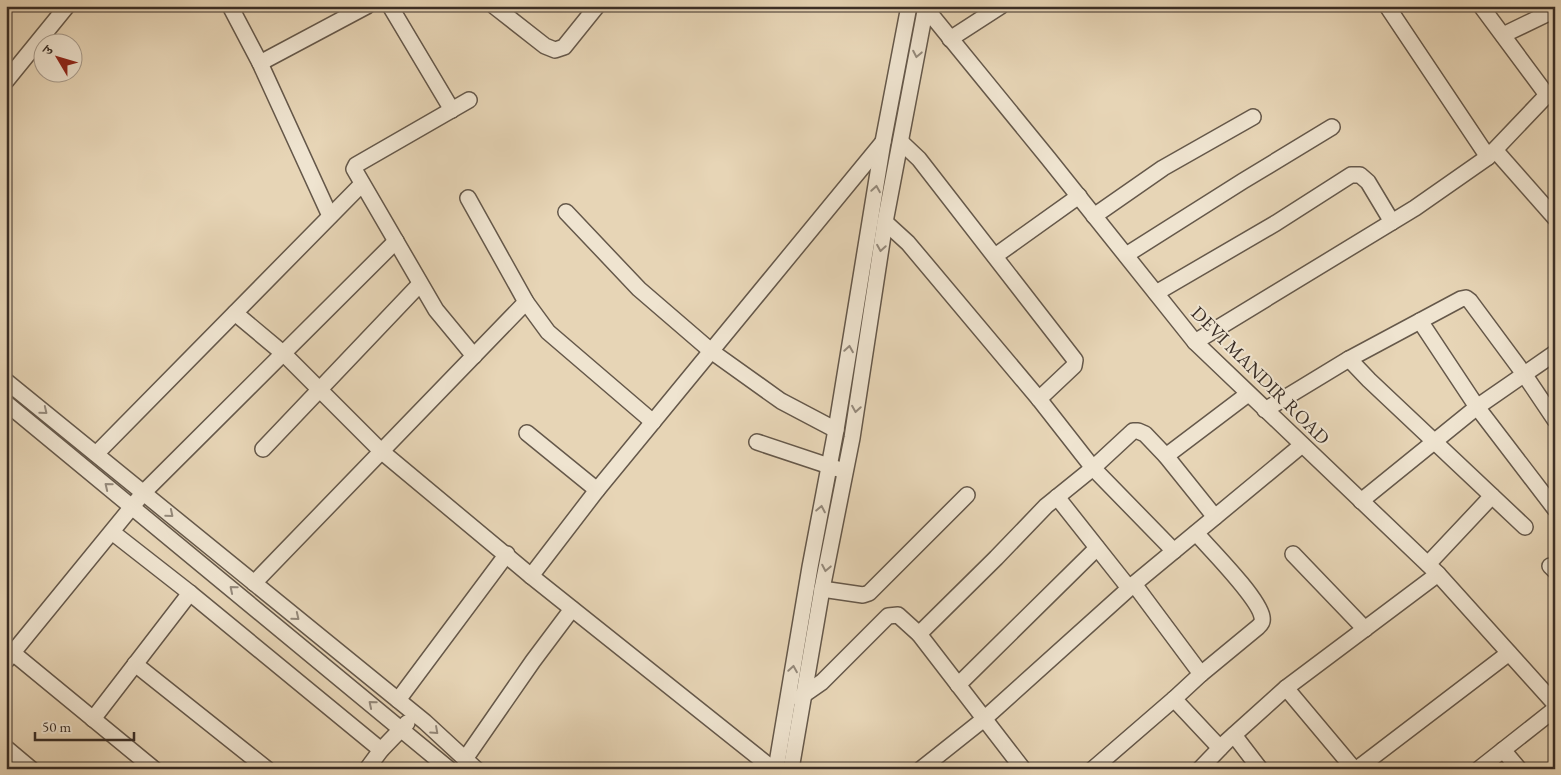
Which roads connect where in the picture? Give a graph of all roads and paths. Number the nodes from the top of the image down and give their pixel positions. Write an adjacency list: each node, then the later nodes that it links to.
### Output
1 (67, 6): 16 (street)
2 (230, 6): 15 (street)
3 (367, 6): 15 (street)
4 (390, 6): 19 (street)
5 (494, 6): 6 (street)
6 (597, 6)
7 (909, 6): 22 (street)
8 (1002, 6): 14 (street)
9 (1387, 6): 24 (street)
10 (1481, 6): 13 (street)
11 (925, 7): 14 (street, DEVI MANDIR ROAD); 23 (street, one-way to 23)
12 (1555, 10): 13 (street)
13 (1503, 35): 17 (street)
14 (950, 39): 26 (street, DEVI MANDIR ROAD)
15 (260, 63): 30 (street)
16 (6, 81)
17 (1551, 92): 24 (street)
18 (469, 100): 19 (street)
19 (452, 110): 25 (street)
20 (1253, 116): 31 (street)
21 (1332, 127): 35 (street)
22 (883, 142): 43 (street); 58 (street, one-way to 22)
23 (901, 142): 32 (street); 36 (street)
24 (1492, 153): 28 (street); 33 (street)
25 (362, 184): 30 (street); 34 (street)
26 (1078, 196): 31 (street, DEVI MANDIR ROAD); 36 (street)
27 (468, 198): 39 (street)
28 (1552, 209)
29 (566, 212): 43 (street)
30 (330, 216): 40 (street)
31 (1094, 216): 35 (street, DEVI MANDIR ROAD)
32 (885, 222): 52 (street); 69 (street, one-way to 69)
33 (1392, 222): 38 (street); 42 (street)
34 (396, 241): 37 (street); 45 (street)
35 (1126, 255): 38 (street, DEVI MANDIR ROAD)
36 (995, 256): 52 (street)
37 (420, 284): 46 (street); 50 (street)
38 (1156, 293): 42 (street, DEVI MANDIR ROAD)
39 (526, 302): 46 (street); 57 (street)
40 (235, 313): 45 (street); 65 (street)
41 (1420, 321): 47 (street); 48 (street); 54 (street)
42 (1195, 342): 51 (street, DEVI MANDIR ROAD)
43 (711, 351): 57 (street); 58 (street)
44 (1555, 353): 48 (street)
45 (284, 354): 50 (street); 71 (street)
46 (474, 356): 64 (street)
47 (1349, 359): 55 (street); 61 (street)
48 (1524, 374): 54 (street); 56 (street)
49 (6, 381): 65 (street, one-way to 65)
50 (320, 391): 63 (street); 64 (street)
51 (1248, 394): 55 (street, DEVI MANDIR ROAD); 66 (street)
52 (1039, 399): 68 (street)
53 (6, 403): 76 (street, one-way to 53)
54 (1477, 408): 61 (street); 77 (street)
55 (1265, 410): 62 (street, DEVI MANDIR ROAD)
56 (1555, 420)
57 (653, 422): 70 (street)
58 (836, 430): 67 (street)
59 (527, 434): 70 (street)
60 (756, 442): 67 (street)
61 (1434, 442): 73 (street); 75 (street)
62 (1302, 445): 75 (street, DEVI MANDIR ROAD); 78 (street)
63 (264, 449)
64 (381, 451): 84 (street); 88 (street)
65 (96, 454): 71 (street)
66 (1166, 456): 68 (street); 78 (street)
67 (829, 466): 69 (street); 105 (street, one-way to 67)
68 (1093, 468): 74 (street); 83 (street)
69 (845, 471): 90 (street, one-way to 90)
70 (597, 490): 87 (street)
71 (144, 492): 76 (street); 88 (street, one-way to 88)
72 (967, 495): 90 (street)
73 (1492, 496): 79 (street); 86 (street)
74 (1057, 497): 82 (street); 94 (street)
75 (1361, 501): 86 (street, DEVI MANDIR ROAD)
76 (133, 506): 80 (street); 110 (street, one-way to 76)
77 (1555, 509)
78 (1215, 517): 81 (street)
79 (1526, 527)
80 (112, 532): 91 (street); 96 (street)
81 (1196, 533): 83 (street); 98 (street)
82 (1097, 548): 89 (street); 99 (street)
83 (1174, 551): 89 (street)
84 (507, 554): 87 (street); 104 (street)
85 (1293, 554): 93 (street)
86 (1433, 569): 93 (street); 95 (street, DEVI MANDIR ROAD)
87 (531, 576): 92 (street)
88 (254, 583): 104 (street, one-way to 104)
89 (1132, 586): 98 (street); 109 (street)
90 (822, 589): 102 (street)
91 (190, 593): 97 (street); 114 (street)
92 (572, 609): 116 (street); 122 (street)
93 (1365, 630): 100 (street)
94 (919, 634): 99 (street); 102 (street)
95 (1509, 653): 101 (street, DEVI MANDIR ROAD); 129 (street)
96 (9, 657): 108 (street)
97 (135, 664): 108 (street); 119 (street)
98 (1201, 674): 103 (street)
99 (958, 685): 109 (street)
100 (1286, 688): 111 (street); 129 (street)
101 (1552, 694)
102 (803, 695): 105 (street); 123 (street)
103 (1174, 699): 113 (street); 126 (street)
104 (398, 700): 107 (street)
105 (787, 704): 122 (street)
106 (1555, 708): 115 (street)
107 (414, 714): 110 (street); 116 (street, one-way to 116)
108 (93, 719): 118 (street)
109 (984, 719): 124 (street); 125 (street)
110 (402, 729): 114 (street); 121 (street)
111 (1234, 735): 113 (street); 128 (street)
112 (6, 748): 117 (street)
113 (1220, 748): 127 (street)
114 (381, 750): 120 (street)
115 (1503, 750): 130 (street); 131 (street)
116 (471, 764)
117 (31, 769)
118 (154, 769)
119 (267, 769)
120 (367, 769)
121 (449, 769)
122 (775, 769)
123 (790, 769)
124 (921, 769)
125 (1023, 769)
126 (1093, 769)
127 (1200, 769)
128 (1260, 769)
129 (1356, 769)
130 (1479, 769)
131 (1518, 769)

